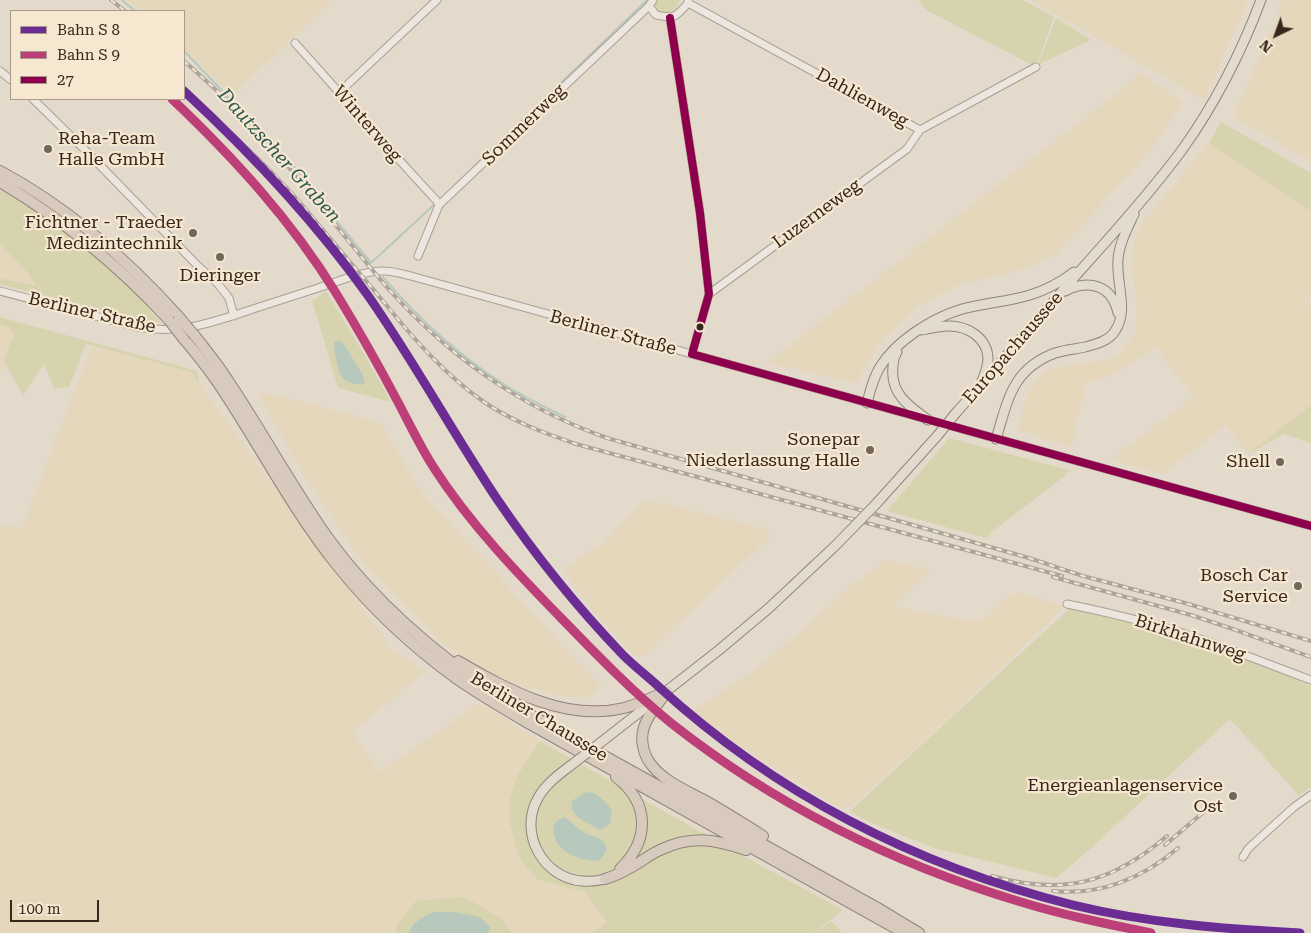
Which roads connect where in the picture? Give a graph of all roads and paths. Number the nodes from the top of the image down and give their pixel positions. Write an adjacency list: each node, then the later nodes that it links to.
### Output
1 (437, 0): 10 (street)
2 (1261, 0): 15 (main road, Europachaussee)
3 (688, 2): 5 (street); 12 (street, Dahlienweg)
4 (651, 3): 5 (street); 16 (street, Sommerweg)
5 (670, 18): 20 (street)
6 (295, 43): 10 (street, Winterweg)
7 (1036, 67): 12 (street, Dahlienweg)
8 (0, 71): 9 (street)
9 (10, 79)
10 (341, 94): 16 (street, Winterweg)
11 (34, 100): 22 (street)
12 (920, 130): 20 (street, Luzerneweg)
13 (0, 171): 27 (highway, bridge)
14 (0, 182): 27 (highway, bridge)
15 (1140, 202): 18 (main road, Europachaussee); 23 (main road)
16 (438, 203): 17 (street, Sommerweg)
17 (418, 256)
18 (1085, 265): 21 (main road, Europachaussee); 24 (main road)
19 (0, 291): 22 (street, Berliner Straße)
20 (709, 294): 26 (street)
21 (1060, 294): 23 (main road); 28 (main road, Europachaussee)
22 (234, 316): 26 (street, Berliner Straße)
23 (1120, 322): 31 (main road)
24 (919, 330): 25 (main road); 28 (main road)
25 (905, 340): 29 (main road); 30 (main road)
26 (692, 354): 29 (street, Berliner Straße)
27 (223, 382): 34 (highway, Berliner Chaussee); 38 (highway, Berliner Chaussee)
28 (980, 387): 36 (main road, Europachaussee, bridge)
29 (867, 403): 30 (street, Berliner Straße)
30 (928, 420): 31 (street, Berliner Straße)
31 (996, 439): 32 (street, Berliner Straße)
32 (1311, 526)
33 (1067, 604): 35 (street, Birkhahnweg)
34 (427, 644): 37 (highway); 41 (highway, Berliner Chaussee)
35 (1311, 680)
36 (667, 691): 37 (highway); 37 (highway)
37 (643, 710): 41 (highway); 43 (main road, bridge)
38 (595, 761): 42 (highway, Berliner Chaussee); 43 (highway)
39 (1311, 795): 40 (street)
40 (1244, 857)
41 (797, 863): 45 (highway, Berliner Chaussee)
42 (781, 864): 43 (highway); 44 (highway, Berliner Chaussee)
43 (605, 879)
44 (904, 933)
45 (919, 933)

